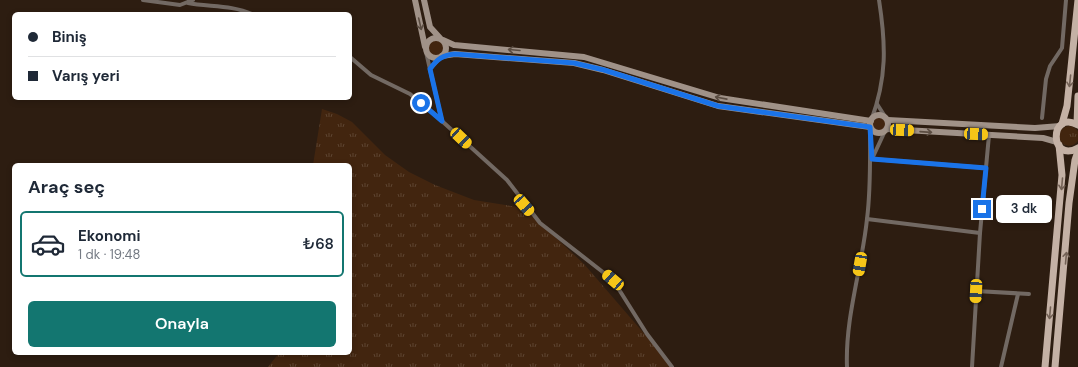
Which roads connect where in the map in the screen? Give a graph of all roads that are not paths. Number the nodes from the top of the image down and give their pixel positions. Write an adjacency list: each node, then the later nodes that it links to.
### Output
1 (143, 0): 8 (street)
2 (193, 0): 8 (street)
3 (415, 0): 11 (street, one-way to 11)
4 (424, 0): 10 (street)
5 (879, 0): 16 (street)
6 (1066, 0): 17 (street)
7 (1078, 0): 21 (main road, one-way to 21)
8 (188, 3): 9 (street)
9 (247, 12)
10 (441, 39): 11 (street); 12 (street); 20 (street, one-way to 10)
11 (426, 50): 12 (street); 14 (street)
12 (442, 56): 14 (street); 20 (street)
13 (352, 59): 19 (street)
14 (430, 69): 19 (street)
15 (1078, 96): 22 (main road)
16 (877, 104): 18 (street); 20 (street)
17 (1042, 118)
18 (887, 119): 20 (street); 21 (street); 23 (street)
19 (442, 121): 35 (street)
20 (870, 124): 23 (street); 28 (street)
21 (1061, 125): 22 (main road); 25 (main road)
22 (1078, 125)
23 (886, 130): 24 (street, one-way to 24); 28 (street)
24 (989, 135): 25 (street); 29 (street)
25 (1058, 144): 26 (main road); 39 (main road, one-way to 39)
26 (1078, 148)
27 (1078, 151): 40 (main road, one-way to 27)
28 (872, 159): 29 (street); 30 (street)
29 (986, 168): 31 (street)
30 (867, 219): 31 (street); 36 (street)
31 (980, 233): 32 (street)
32 (976, 291): 33 (street); 37 (street)
33 (1018, 294): 34 (street); 38 (street)
34 (1030, 294)
35 (669, 366)
36 (847, 367)
37 (972, 367)
38 (1001, 367)
39 (1045, 367)
40 (1055, 367)

